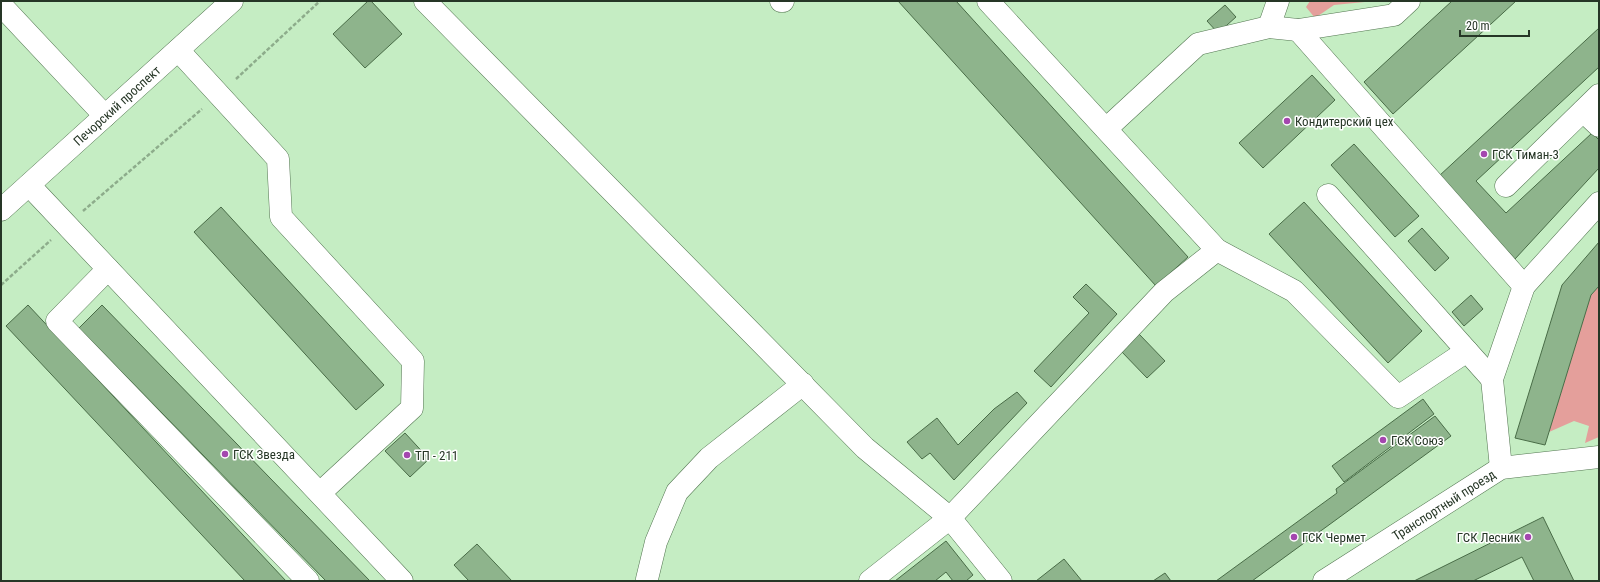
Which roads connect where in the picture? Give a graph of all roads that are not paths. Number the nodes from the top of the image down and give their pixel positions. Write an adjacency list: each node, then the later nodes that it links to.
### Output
1 (232, 1): 9 (street, Печорский проспект)
2 (425, 1): 25 (street)
3 (988, 1): 14 (street)
4 (1278, 1): 7 (street)
5 (1409, 1): 8 (street)
6 (1, 5): 12 (street)
7 (1269, 27): 8 (street); 14 (street)
8 (1298, 30): 22 (street)
9 (178, 50): 12 (street, Печорский проспект); 28 (street)
10 (1599, 95): 11 (street)
11 (1583, 111): 13 (street); 16 (street)
12 (105, 116): 15 (street, Печорский проспект)
13 (1599, 126)
14 (1106, 129): 20 (street)
15 (29, 185): 19 (street, Печорский проспект); 21 (street)
16 (1506, 186)
17 (1328, 195): 23 (street)
18 (1599, 203): 22 (street)
19 (1, 210)
20 (1217, 250): 23 (street); 29 (street)
21 (108, 269): 28 (street); 30 (street)
22 (1524, 286): 24 (street)
23 (1467, 351): 24 (street)
24 (1492, 379): 27 (street)
25 (803, 384): 29 (street); 32 (street)
26 (1599, 457): 27 (street, Транспортный проезд)
27 (1501, 468): 35 (street, Транспортный проезд)
28 (320, 493): 31 (street)
29 (950, 518): 33 (street); 34 (street)
30 (308, 581)
31 (402, 581)
32 (647, 581)
33 (870, 581)
34 (1001, 581)
35 (1324, 581)

